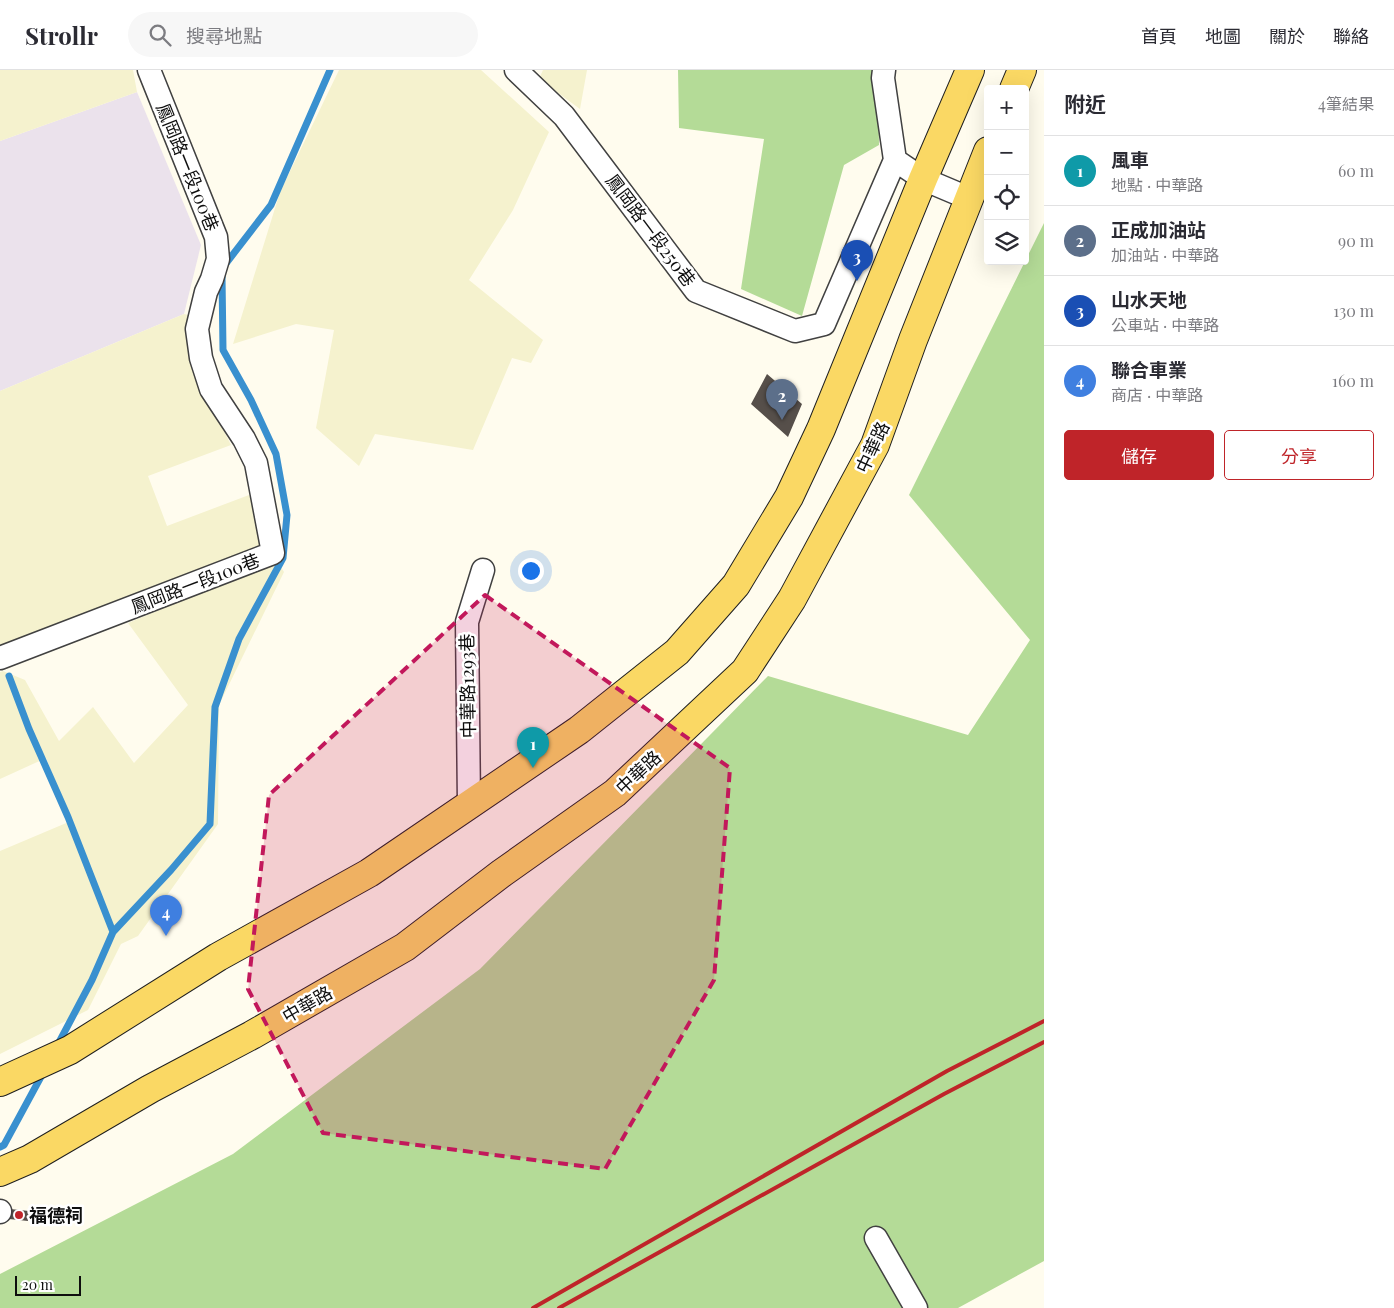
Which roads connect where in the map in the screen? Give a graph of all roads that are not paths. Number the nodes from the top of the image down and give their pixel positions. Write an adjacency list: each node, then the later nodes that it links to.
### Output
1 (150, 70): 12 (lane, 鳳岡路一段100巷)
2 (516, 70): 7 (lane, 鳳岡路一段250巷)
3 (884, 70): 7 (lane)
4 (970, 70): 9 (main road)
5 (1022, 70): 6 (main road)
6 (1016, 85)
7 (895, 160): 9 (lane)
8 (984, 160): 10 (main road, 中華路)
9 (923, 179): 10 (lane); 13 (main road)
10 (968, 198): 15 (main road, 中華路)
11 (483, 570): 13 (lane, 中華路1293巷)
12 (0, 658)
13 (468, 805): 14 (main road)
14 (2, 1082)
15 (0, 1172)
16 (876, 1238): 17 (lane)
17 (916, 1308)

